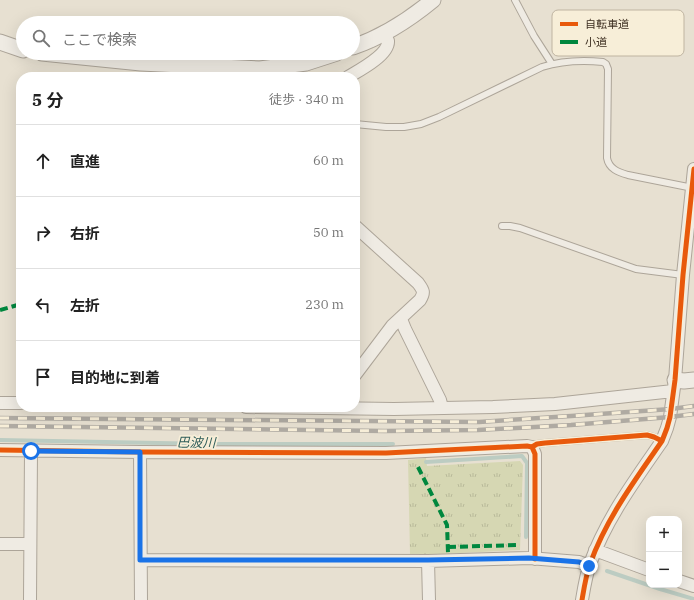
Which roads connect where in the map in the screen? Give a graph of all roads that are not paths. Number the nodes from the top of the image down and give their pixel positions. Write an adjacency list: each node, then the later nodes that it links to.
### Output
1 (433, 0): 3 (street)
2 (515, 0): 9 (lane)
3 (384, 32): 5 (street); 10 (street)
4 (0, 42): 6 (street)
5 (360, 44)
6 (16, 48)
7 (111, 60): 8 (street)
8 (315, 60)
9 (552, 64): 11 (lane); 13 (lane)
10 (356, 72)
11 (360, 124)
12 (694, 169): 13 (street)
13 (693, 188): 16 (street)
14 (502, 226): 16 (lane)
15 (360, 231): 17 (street)
16 (683, 275): 20 (street)
17 (401, 319): 18 (street); 24 (street)
18 (360, 368)
19 (694, 380): 20 (street)
20 (674, 386): 24 (street); 25 (street)
21 (0, 403): 22 (street)
22 (16, 404)
23 (360, 408): 24 (street)
24 (442, 408)
25 (662, 441): 26 (lane); 32 (street)
26 (532, 447): 29 (street); 33 (street)
27 (0, 450): 28 (street)
28 (31, 451): 29 (street); 31 (street)
29 (140, 452): 34 (street)
30 (0, 544): 31 (street)
31 (30, 544): 40 (street)
32 (595, 550): 36 (street); 37 (street)
33 (535, 559): 35 (street); 36 (street)
34 (140, 560): 35 (street); 41 (street)
35 (428, 560): 42 (street)
36 (589, 566): 43 (street)
37 (646, 569)
38 (682, 582): 39 (street)
39 (694, 586)
40 (30, 600)
41 (141, 600)
42 (429, 600)
43 (582, 600)

